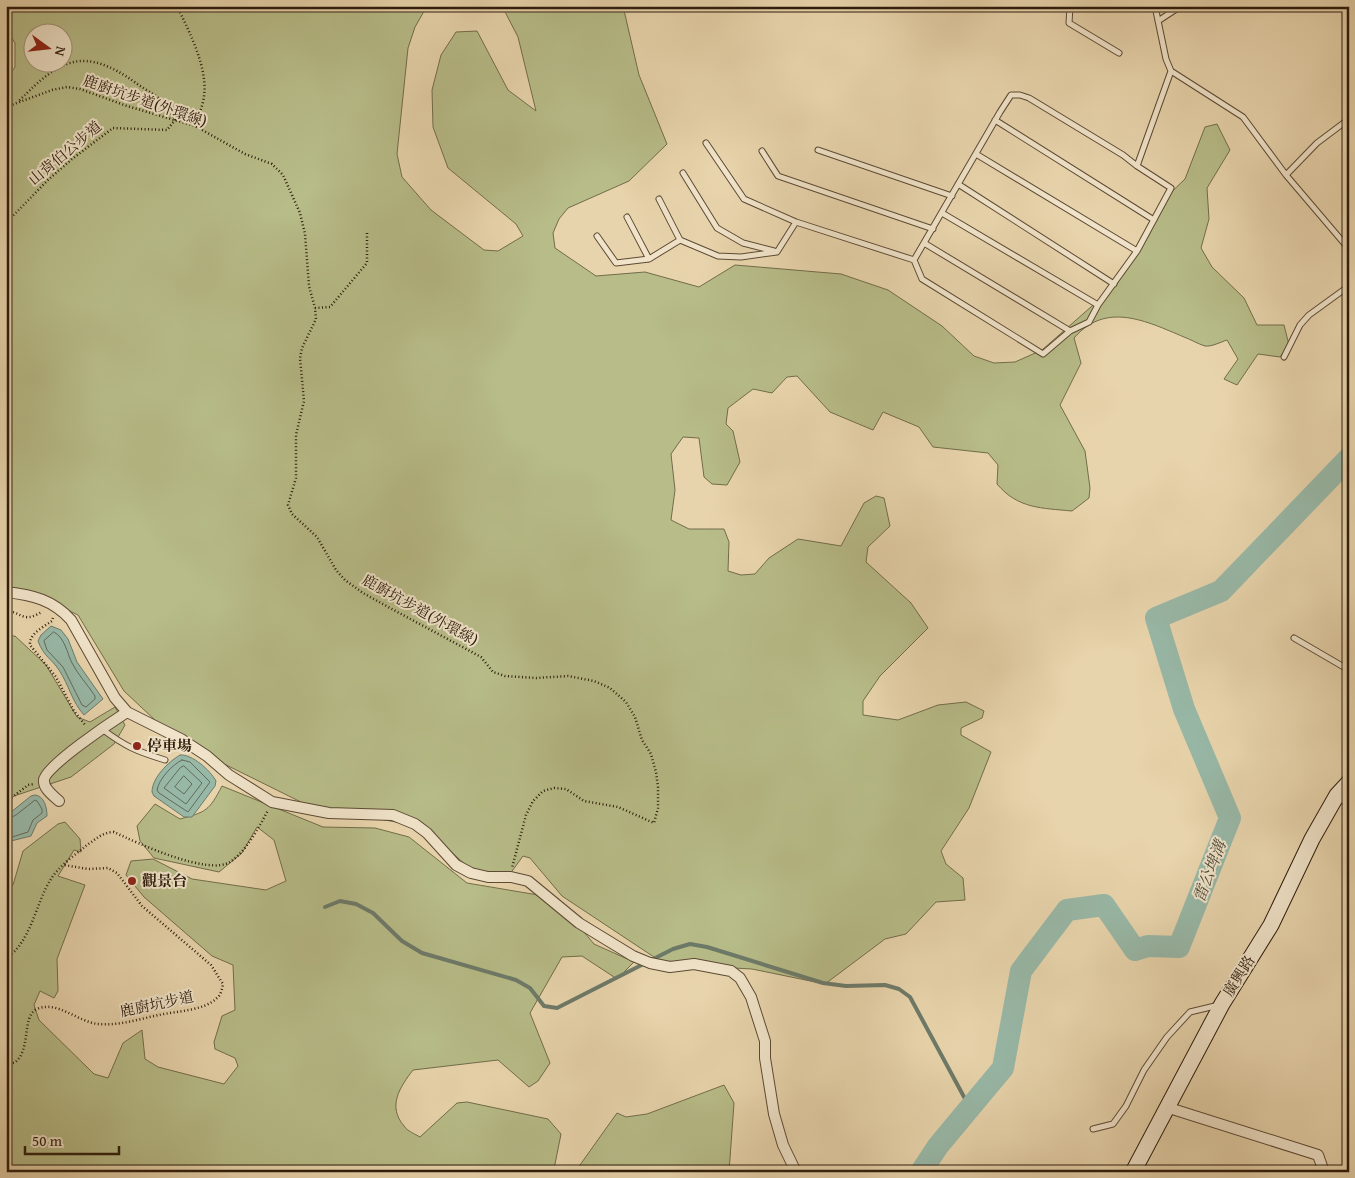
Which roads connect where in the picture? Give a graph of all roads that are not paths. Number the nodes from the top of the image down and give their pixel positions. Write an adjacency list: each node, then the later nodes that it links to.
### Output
1 (1070, 6): 5 (lane)
2 (1153, 6): 4 (lane)
3 (1181, 6): 4 (lane)
4 (1158, 20): 6 (lane)
5 (1119, 54)
6 (1171, 71): 13 (lane); 15 (lane)
7 (1349, 119): 15 (lane)
8 (996, 120): 12 (lane); 13 (lane); 21 (lane)
9 (706, 143): 22 (lane)
10 (818, 150): 17 (lane)
11 (762, 151): 23 (lane)
12 (976, 154): 16 (lane); 29 (lane)
13 (1137, 166): 21 (lane)
14 (683, 173): 28 (lane)
15 (1286, 175): 27 (lane)
16 (958, 184): 17 (lane); 32 (lane)
17 (952, 196): 19 (lane)
18 (659, 199): 25 (lane)
19 (942, 213): 23 (lane); 34 (lane)
20 (627, 217): 30 (lane)
21 (1154, 220): 29 (lane)
22 (796, 222): 28 (lane); 31 (lane)
23 (933, 228): 26 (lane)
24 (597, 236): 30 (lane)
25 (680, 240): 28 (lane); 30 (lane)
26 (924, 243): 31 (lane); 35 (lane)
27 (1349, 249)
28 (777, 252)
29 (1137, 252): 32 (lane)
30 (649, 259)
31 (914, 260): 35 (lane)
32 (1114, 284): 34 (lane)
33 (1349, 286): 36 (lane)
34 (1098, 305): 35 (lane)
35 (1070, 331)
36 (1284, 358)
37 (6, 592): 40 (street)
38 (1294, 638): 39 (lane)
39 (1349, 670)
40 (127, 712): 41 (street); 50 (street)
41 (102, 729): 42 (lane); 45 (street)
42 (165, 760)
43 (1349, 782): 44 (street, 廣興路)
44 (1337, 796): 46 (lane); 47 (street, 廣興路)
45 (59, 801)
46 (1349, 806)
47 (1222, 1004): 48 (street, 廣興路); 49 (lane)
48 (1166, 1107): 51 (street, 廣興路); 52 (street)
49 (1093, 1129)
50 (796, 1172)
51 (1133, 1172)
52 (1324, 1172)

